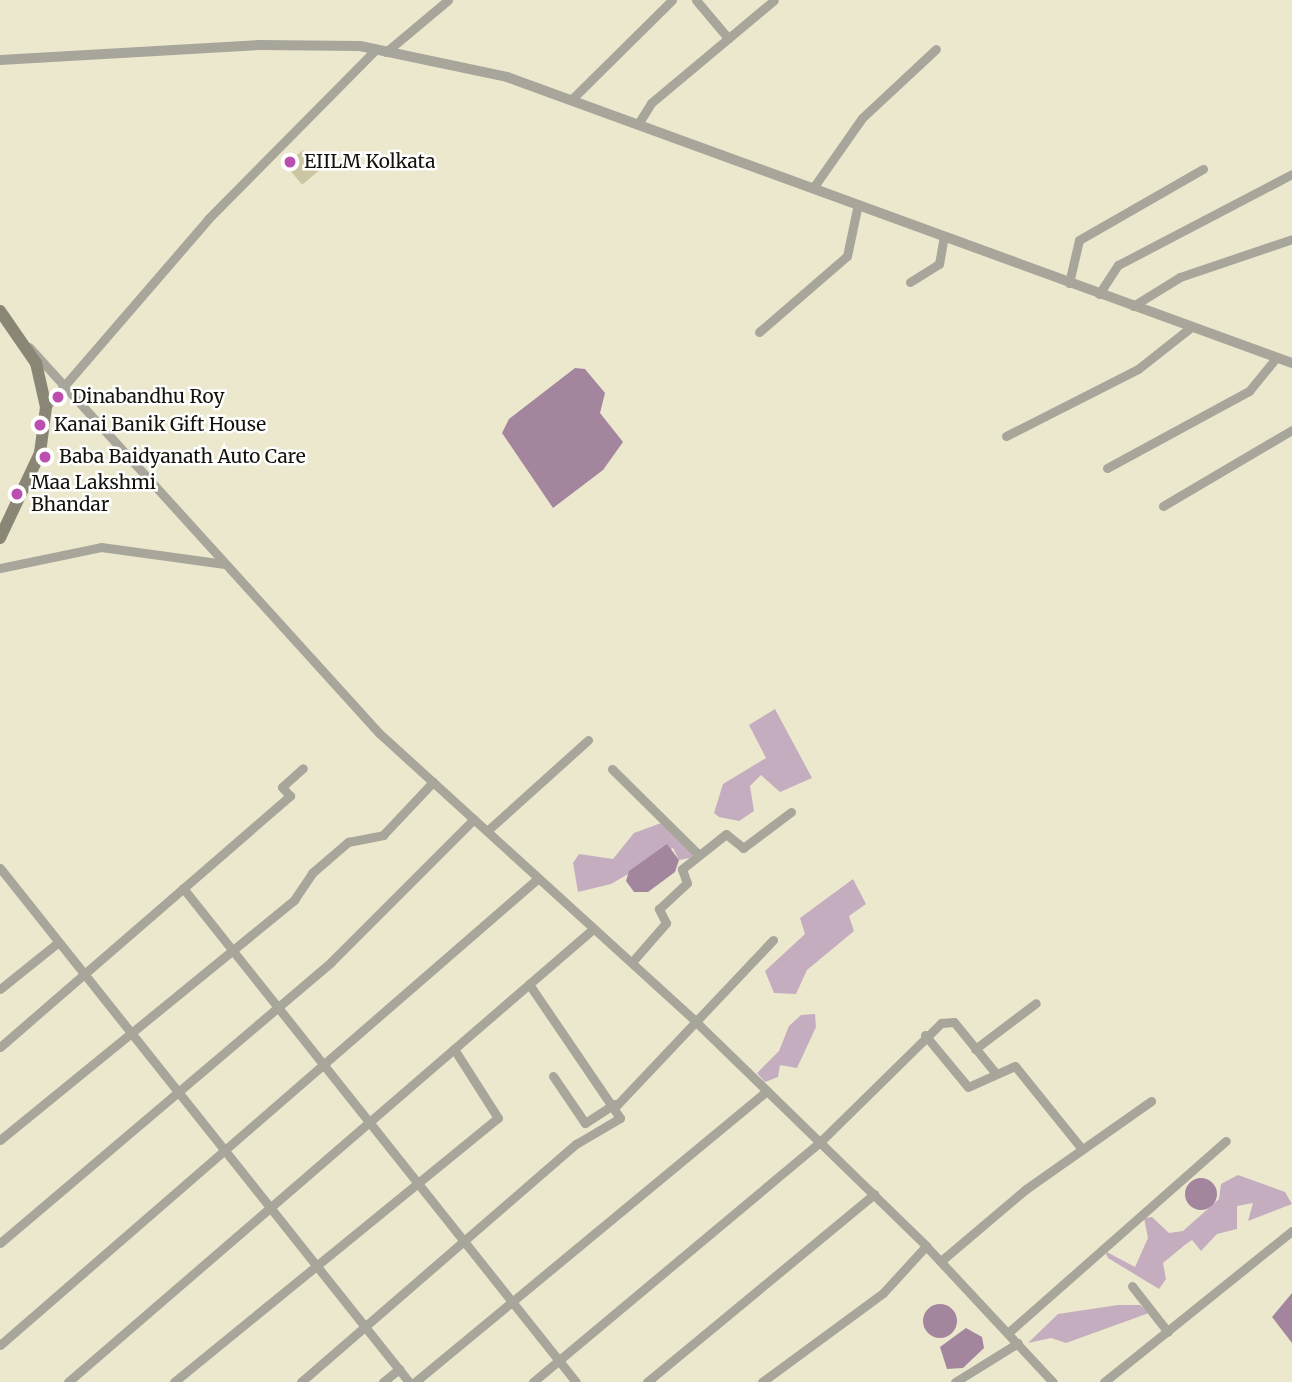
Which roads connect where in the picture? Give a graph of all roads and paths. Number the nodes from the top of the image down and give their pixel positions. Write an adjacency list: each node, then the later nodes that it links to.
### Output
1 (449, 0): 7 (street)
2 (672, 0): 9 (street)
3 (774, 0): 5 (street)
4 (701, 2): 5 (street)
5 (728, 38): 10 (street)
6 (936, 48): 13 (street)
7 (381, 51): 8 (street); 9 (street); 27 (street)
8 (0, 60)
9 (571, 100): 10 (street)
10 (638, 124): 13 (street)
11 (1203, 169): 18 (street)
12 (1292, 174): 19 (street)
13 (813, 188): 14 (street)
14 (858, 204): 15 (street); 23 (street)
15 (944, 237): 17 (street); 18 (street)
16 (1292, 239): 20 (street)
17 (910, 282)
18 (1069, 283): 19 (street)
19 (1099, 294): 20 (street)
20 (1133, 306): 22 (street)
21 (0, 311): 24 (main road)
22 (1190, 328): 25 (street); 30 (street)
23 (761, 330)
24 (25, 342): 27 (street); 28 (main road)
25 (1276, 358): 26 (street); 31 (street)
26 (1292, 363)
27 (66, 381): 28 (street); 34 (street)
28 (46, 407): 33 (main road)
29 (1292, 430): 32 (street)
30 (1006, 436)
31 (1107, 468)
32 (1163, 506)
33 (0, 538)
34 (225, 564): 35 (street); 39 (street)
35 (0, 568)
36 (587, 740): 42 (street)
37 (303, 768): 46 (street)
38 (612, 769): 43 (street)
39 (433, 782): 41 (street); 50 (street)
40 (792, 812): 43 (street)
41 (474, 819): 42 (street); 56 (street)
42 (487, 831): 45 (street)
43 (699, 855): 51 (street)
44 (0, 868): 49 (street)
45 (536, 880): 47 (street); 63 (street)
46 (183, 888): 50 (street); 52 (street)
47 (593, 929): 51 (street); 53 (street)
48 (773, 940): 57 (street)
49 (56, 944): 52 (street); 54 (street)
50 (231, 949): 56 (street); 58 (street)
51 (632, 962): 57 (street)
52 (81, 976): 58 (street); 60 (street)
53 (529, 984): 61 (street); 69 (street)
54 (0, 989)
55 (1036, 1003): 62 (street)
56 (277, 1009): 63 (street); 67 (street)
57 (694, 1020): 66 (street); 69 (street)
58 (127, 1032): 67 (street); 71 (street)
59 (925, 1035): 62 (street); 64 (street); 73 (street)
60 (0, 1047)
61 (454, 1049): 70 (street); 76 (street)
62 (975, 1049): 64 (street)
63 (325, 1066): 70 (street); 75 (street)
64 (994, 1071): 74 (street)
65 (552, 1076): 69 (street)
66 (767, 1091): 73 (street); 86 (street)
67 (176, 1092): 75 (street); 80 (street)
68 (1151, 1101): 74 (street)
69 (615, 1106): 81 (street)
70 (373, 1125): 76 (street); 78 (street)
71 (0, 1140)
72 (1226, 1141): 88 (street)
73 (820, 1142): 77 (street); 92 (street)
74 (1082, 1149): 83 (street)
75 (223, 1152): 78 (street); 90 (street)
76 (419, 1184): 81 (street); 84 (street)
77 (874, 1194): 82 (street); 103 (street)
78 (269, 1208): 84 (street); 95 (street)
79 (1292, 1231): 89 (street)
80 (0, 1243)
81 (467, 1243): 86 (street); 87 (street)
82 (926, 1246): 83 (street); 94 (street)
83 (941, 1261): 88 (street)
84 (316, 1266): 87 (street); 96 (street)
85 (1132, 1286): 89 (street)
86 (513, 1302): 92 (street); 100 (street)
87 (365, 1328): 93 (street); 97 (street)
88 (1009, 1332): 91 (street)
89 (1168, 1332): 106 (street)
90 (2, 1343)
91 (1018, 1343): 104 (street); 105 (street)
92 (560, 1361): 101 (street); 102 (street)
93 (399, 1368): 98 (street); 99 (street)
94 (769, 1380)
95 (68, 1382)
96 (174, 1382)
97 (301, 1382)
98 (383, 1382)
99 (410, 1382)
100 (415, 1382)
101 (533, 1382)
102 (576, 1382)
103 (647, 1382)
104 (955, 1382)
105 (1053, 1382)
106 (1104, 1382)

